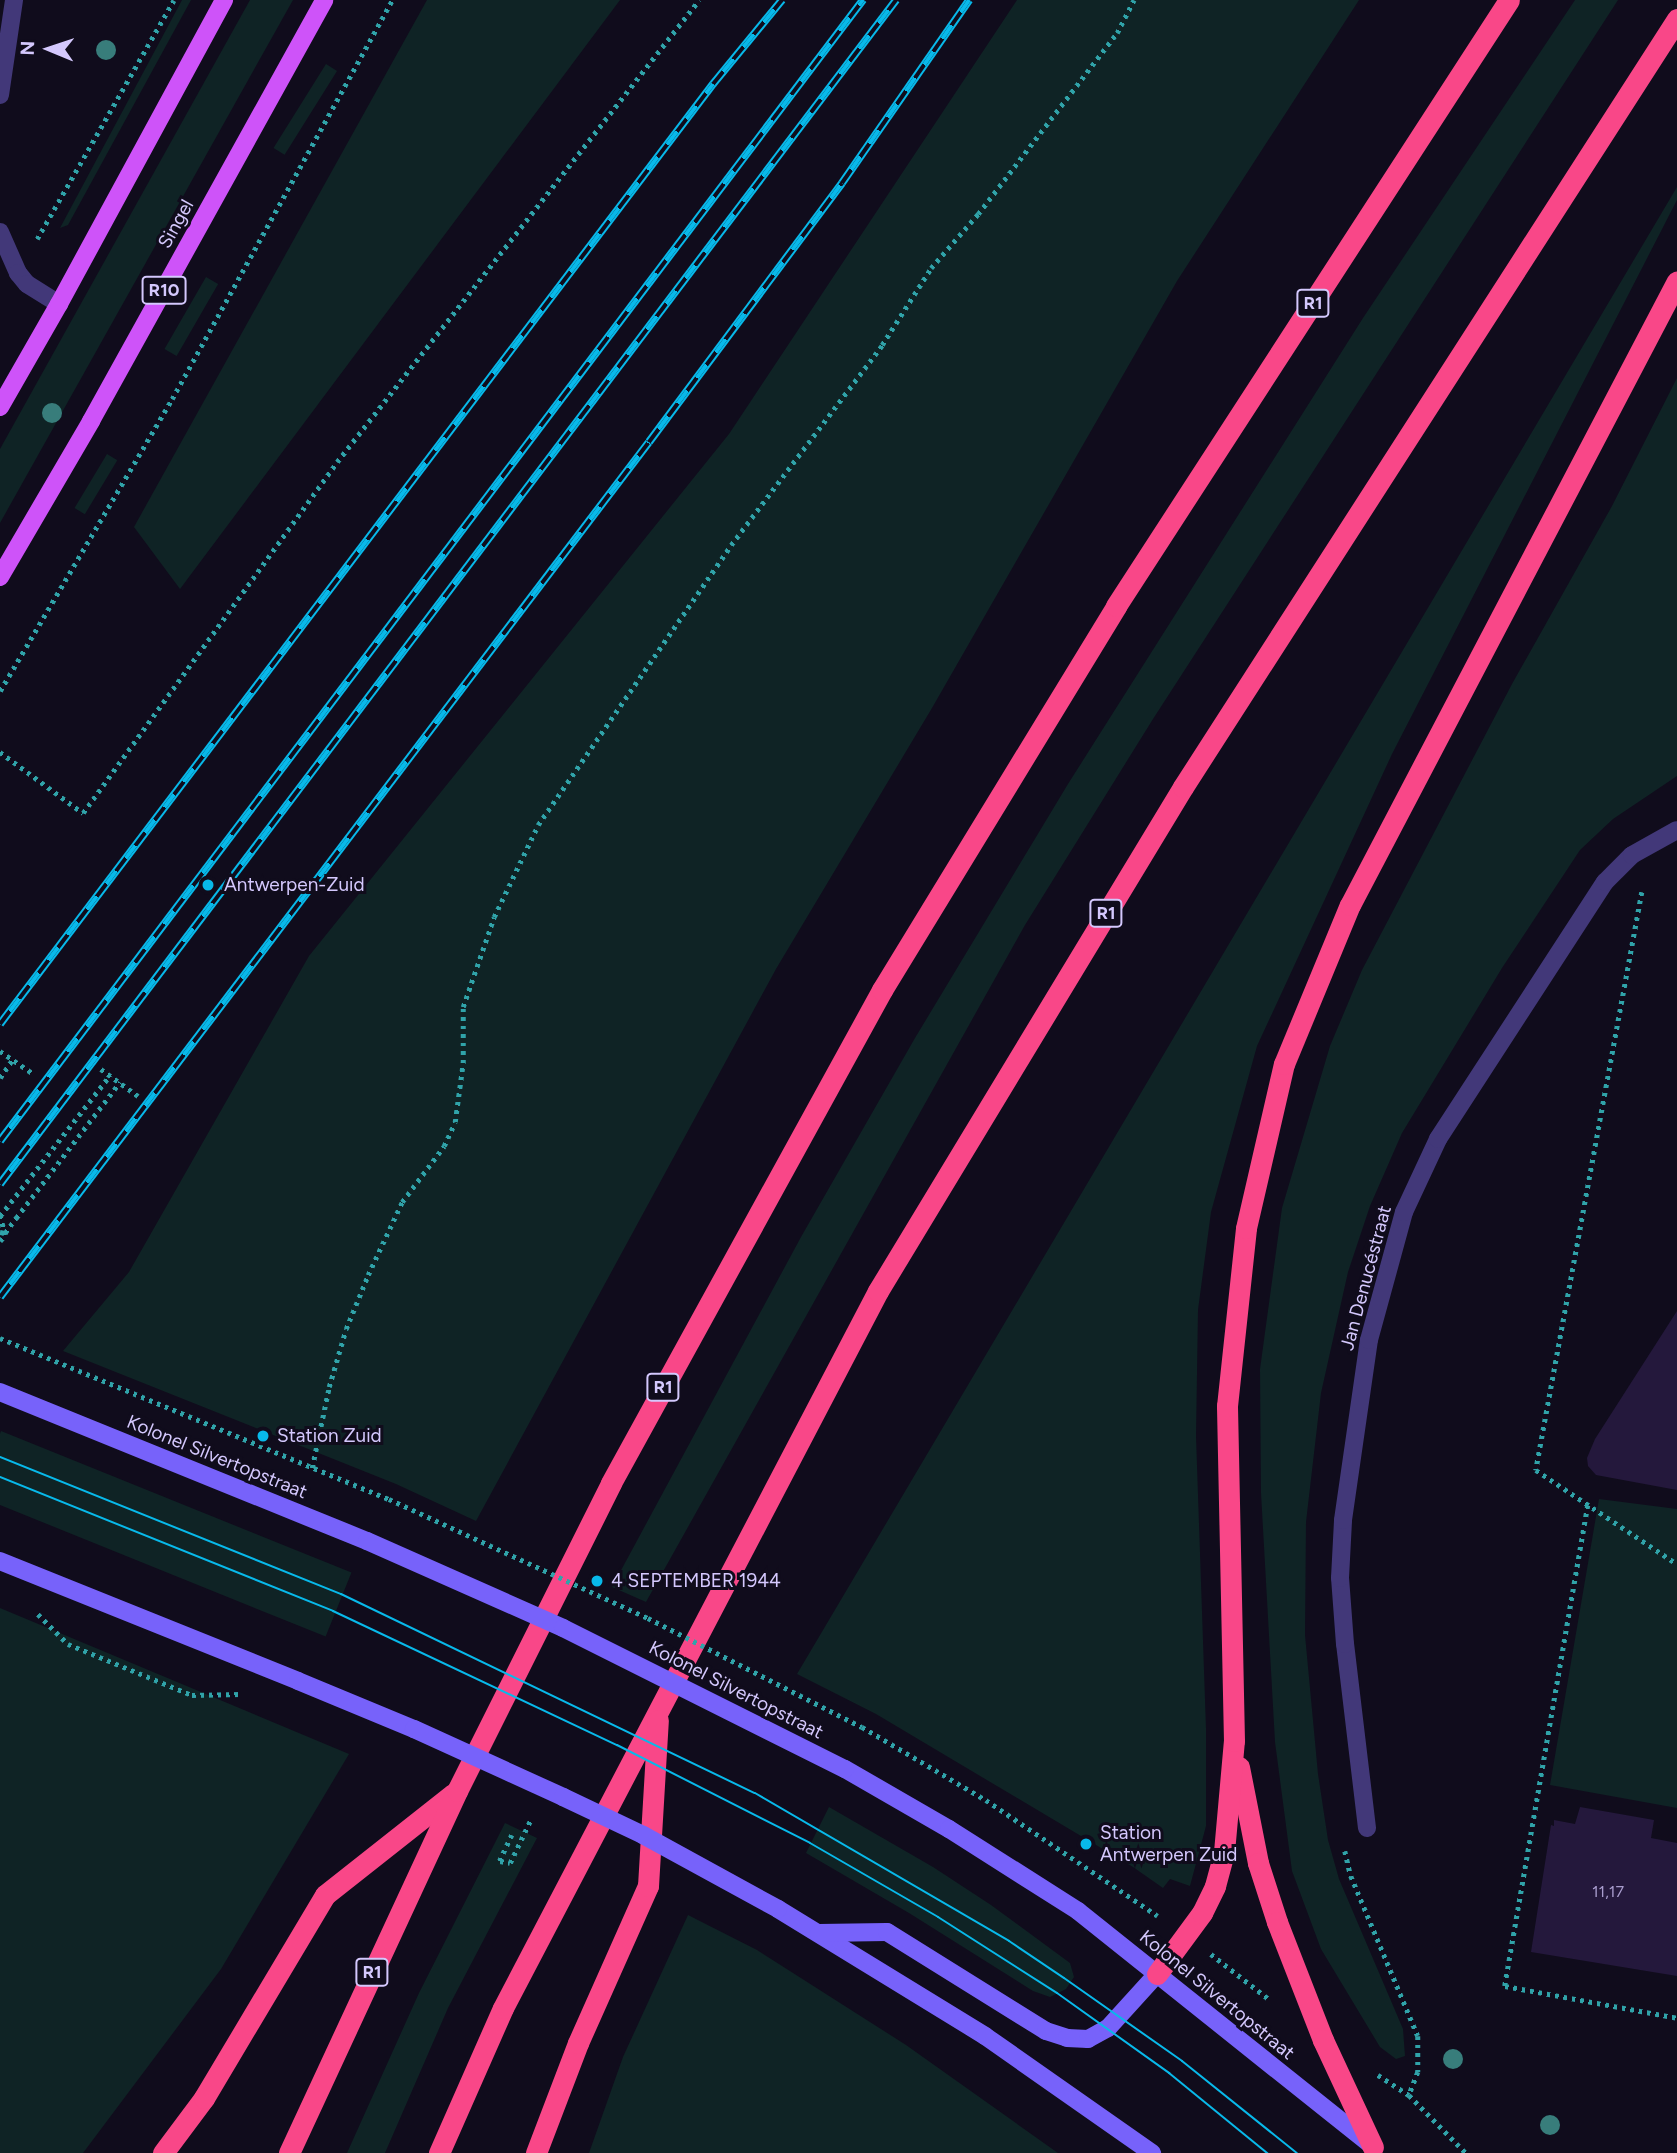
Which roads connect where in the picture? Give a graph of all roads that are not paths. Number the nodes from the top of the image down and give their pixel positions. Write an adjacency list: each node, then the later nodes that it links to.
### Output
1 (14, 0): 6 (street)
2 (224, 0): 9 (main road)
3 (324, 0): 11 (main road, Singel / R10)
4 (1509, 0): 17 (highway, R1)
5 (1677, 19): 15 (highway, R1)
6 (0, 95)
7 (0, 232): 9 (street)
8 (1677, 281): 16 (highway)
9 (60, 304): 10 (main road)
10 (0, 407)
11 (0, 577)
12 (1677, 830): 18 (street, Jan Denucéstraat)
13 (0, 1392): 20 (main road, Kolonel Silvertopstraat, bridge)
14 (0, 1561): 19 (main road, bridge)
15 (658, 1711): 24 (highway, R1); 25 (highway)
16 (1234, 1741): 20 (highway); 21 (highway)
17 (457, 1791): 22 (highway); 23 (highway, R1)
18 (1367, 1828)
19 (819, 1933): 20 (main road); 26 (main road)
20 (1157, 1974): 21 (main road, Kolonel Silvertopstraat)
21 (1376, 2150)
22 (163, 2153)
23 (289, 2153)
24 (439, 2153)
25 (536, 2153)
26 (1152, 2153)

